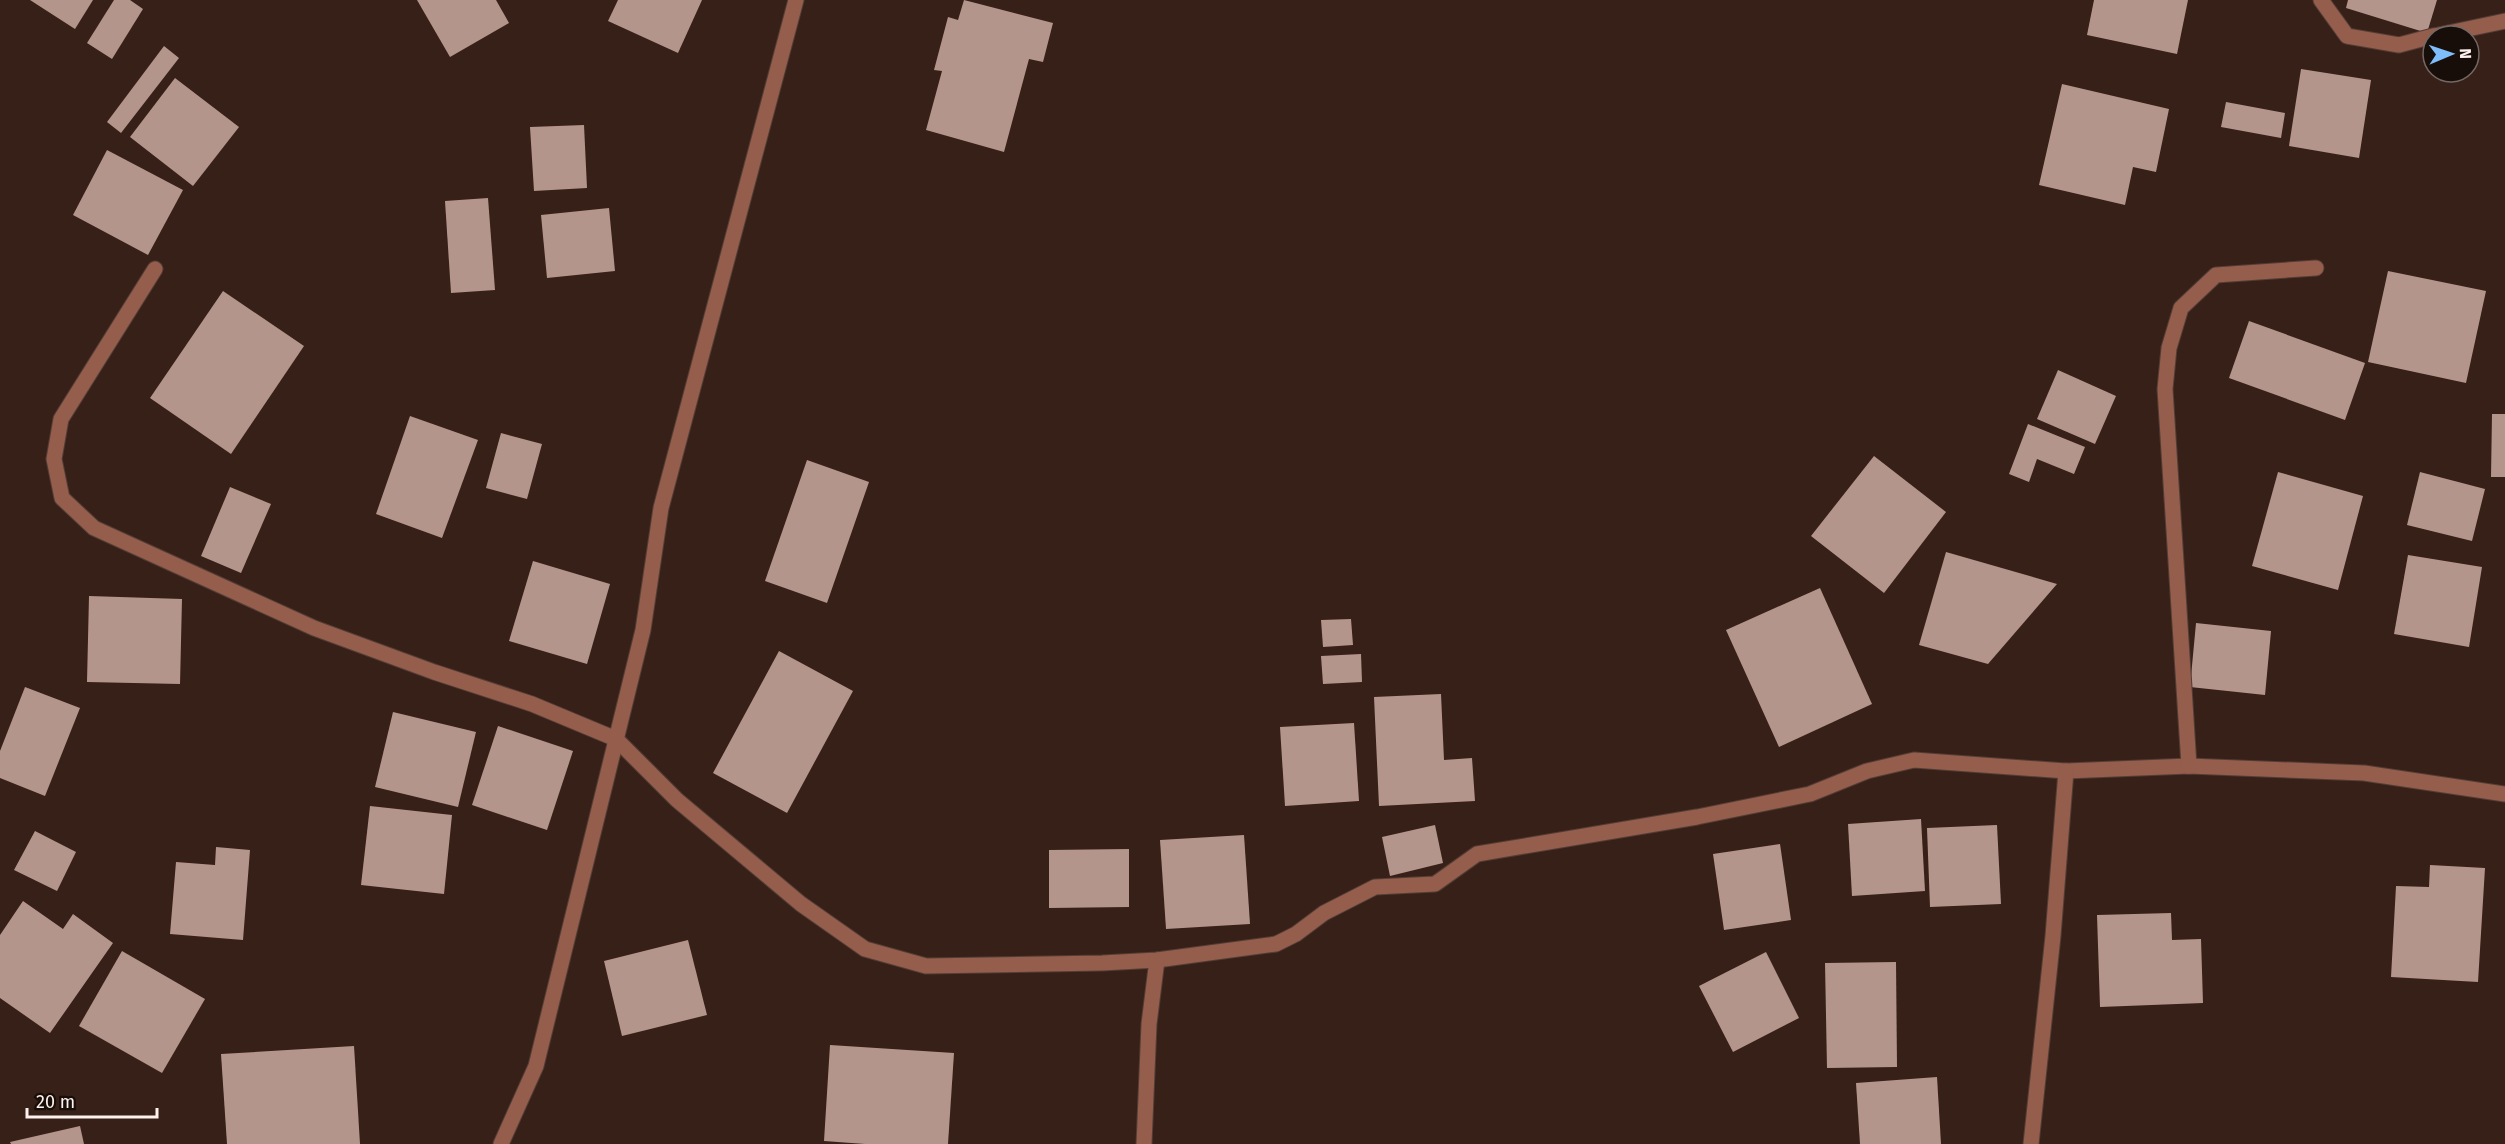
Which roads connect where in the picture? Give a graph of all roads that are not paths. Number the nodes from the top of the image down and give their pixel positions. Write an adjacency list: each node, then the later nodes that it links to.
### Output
1 (796, 0): 8 (street)
2 (2321, 0): 5 (street)
3 (2505, 21): 4 (street)
4 (2481, 26)
5 (2421, 39)
6 (2316, 268): 9 (street)
7 (155, 269): 8 (street)
8 (616, 739): 12 (street); 13 (street)
9 (2189, 766): 10 (street); 11 (street)
10 (2066, 771): 12 (street); 15 (street)
11 (2505, 794)
12 (1156, 960): 14 (street)
13 (501, 1144)
14 (1144, 1144)
15 (2031, 1144)

